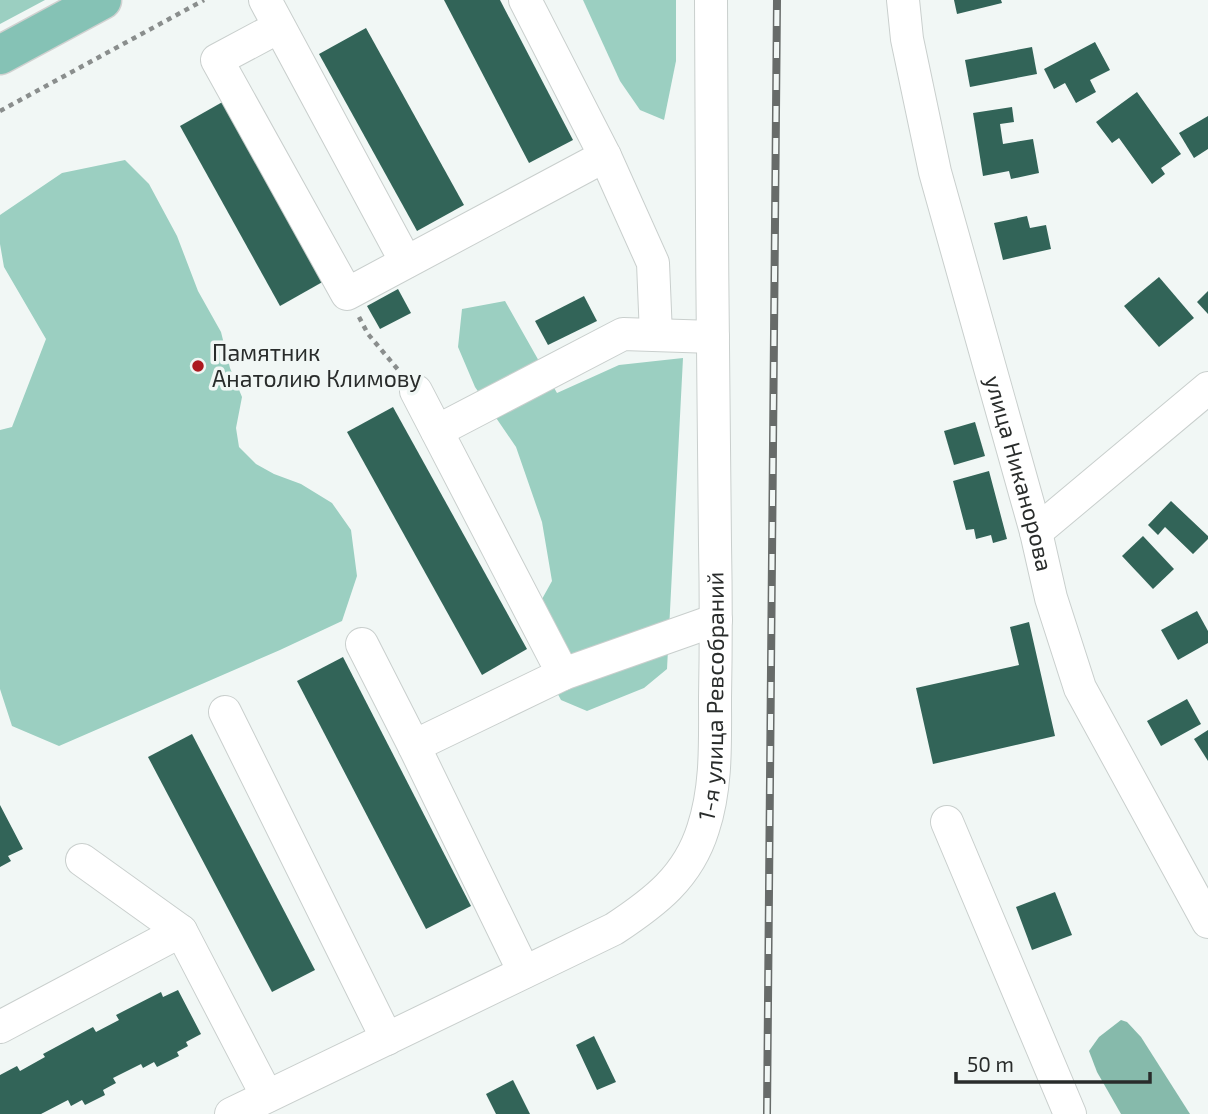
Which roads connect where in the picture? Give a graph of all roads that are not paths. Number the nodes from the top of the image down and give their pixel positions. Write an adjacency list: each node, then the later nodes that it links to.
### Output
1 (102, 0): 6 (main road)
2 (525, 0): 7 (street)
3 (712, 0): 10 (street, 1-я улица Ревсобраний)
4 (903, 0): 14 (street, улица Никанорова)
5 (272, 14): 8 (street); 8 (street)
6 (0, 54)
7 (605, 156): 8 (street); 9 (street)
8 (406, 262)
9 (656, 335): 10 (street); 13 (street)
10 (713, 337): 15 (street, 1-я улица Ревсобраний)
11 (1208, 388): 14 (street)
12 (416, 391): 13 (street)
13 (437, 431): 17 (street)
14 (1036, 532): 22 (street, улица Никанорова)
15 (716, 620): 17 (street); 24 (street, 1-я улица Ревсобраний)
16 (362, 644): 19 (street)
17 (563, 674): 19 (street)
18 (225, 712): 26 (street)
19 (414, 746): 24 (street)
20 (947, 822): 29 (street)
21 (82, 860): 23 (street)
22 (1208, 922)
23 (181, 931): 25 (street); 27 (street)
24 (524, 972): 26 (street, 1-я улица Ревсобраний)
25 (0, 1027)
26 (387, 1039): 27 (street, 1-я улица Ревсобраний)
27 (267, 1096): 28 (street, 1-я улица Ревсобраний)
28 (231, 1114)
29 (1070, 1114)

